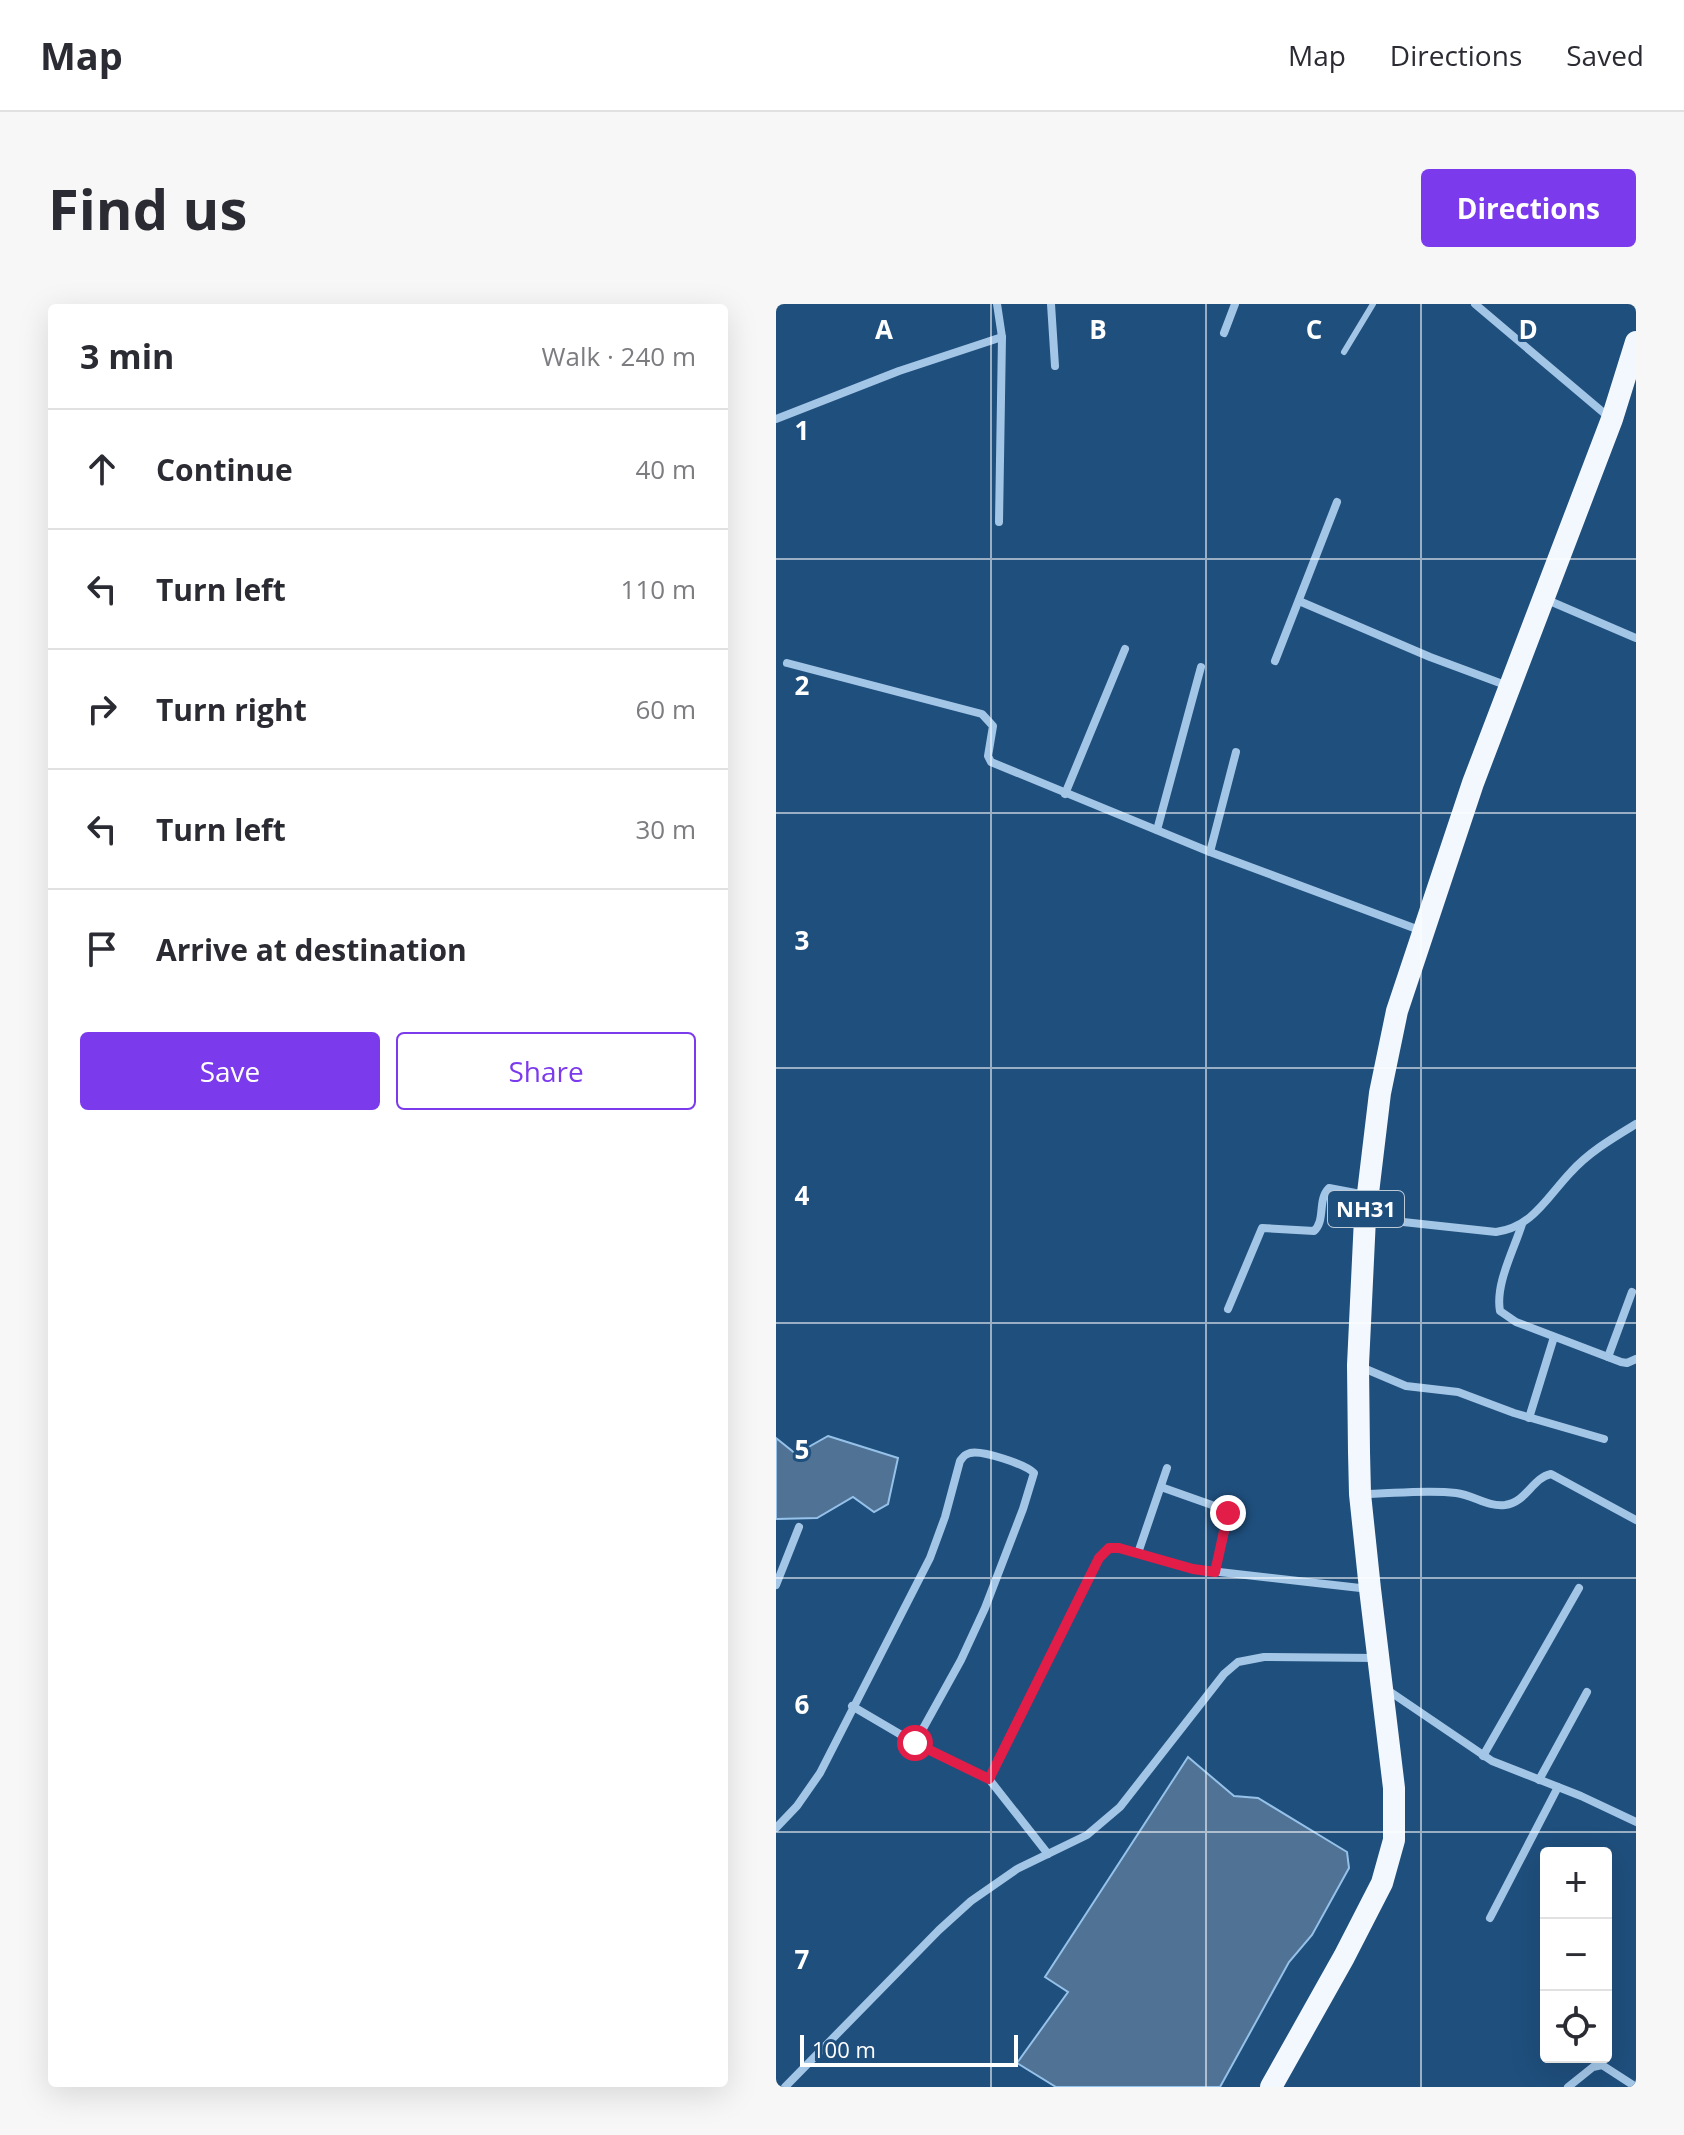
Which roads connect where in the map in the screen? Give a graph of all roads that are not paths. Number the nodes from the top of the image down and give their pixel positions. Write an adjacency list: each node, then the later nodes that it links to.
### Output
1 (997, 304): 7 (street)
2 (1051, 304): 10 (street)
3 (1235, 304): 6 (street)
4 (1373, 304): 9 (lane)
5 (1475, 304): 12 (street)
6 (1224, 333)
7 (1002, 337): 11 (street); 14 (street)
8 (1636, 342): 12 (highway, NH31)
9 (1344, 352)
10 (1055, 366)
11 (776, 419)
12 (1612, 419): 15 (highway, NH31)
13 (1337, 502): 16 (street)
14 (999, 522)
15 (1542, 598): 17 (street); 22 (highway, NH31)
16 (1299, 601): 19 (street); 22 (street)
17 (1636, 638)
18 (1125, 649): 24 (street)
19 (1275, 661)
20 (787, 663): 24 (street)
21 (1201, 667): 25 (street)
22 (1508, 686): 27 (highway, NH31)
23 (1236, 752): 26 (street)
24 (1065, 794): 25 (street)
25 (1157, 830): 26 (street)
26 (1210, 852): 27 (street)
27 (1422, 931): 29 (highway, NH31)
28 (1636, 1124): 31 (street)
29 (1367, 1195): 30 (highway, NH31); 33 (street)
30 (1365, 1218): 31 (street); 37 (highway, NH31)
31 (1522, 1224): 34 (street)
32 (1632, 1292): 35 (street)
33 (1228, 1309)
34 (1554, 1337): 35 (street); 38 (street)
35 (1608, 1357): 36 (street)
36 (1636, 1359)
37 (1358, 1365): 38 (street); 42 (highway, NH31)
38 (1529, 1418): 39 (street)
39 (1604, 1439)
40 (1167, 1468): 41 (street)
41 (1161, 1487): 45 (street); 46 (street)
42 (1360, 1494): 43 (street); 49 (highway, NH31)
43 (1636, 1520)
44 (799, 1527): 47 (street)
45 (1138, 1553): 46 (street); 56 (street)
46 (1215, 1572): 49 (street)
47 (776, 1585)
48 (1579, 1588): 55 (street)
49 (1370, 1589): 50 (highway, NH31)
50 (1378, 1658): 51 (highway, NH31); 61 (street)
51 (1383, 1686): 55 (street); 64 (highway, NH31)
52 (1587, 1692): 57 (street)
53 (852, 1706): 54 (street); 54 (street); 60 (street)
54 (915, 1743): 56 (street)
55 (1483, 1756): 57 (street)
56 (989, 1779): 61 (street)
57 (1539, 1780): 58 (street)
58 (1558, 1787): 59 (street); 62 (street)
59 (1636, 1822)
60 (776, 1828)
61 (1048, 1854): 63 (street)
62 (1490, 1918)
63 (785, 2087)
64 (1271, 2087)
65 (1568, 2087): 66 (street)
66 (1636, 2087)

